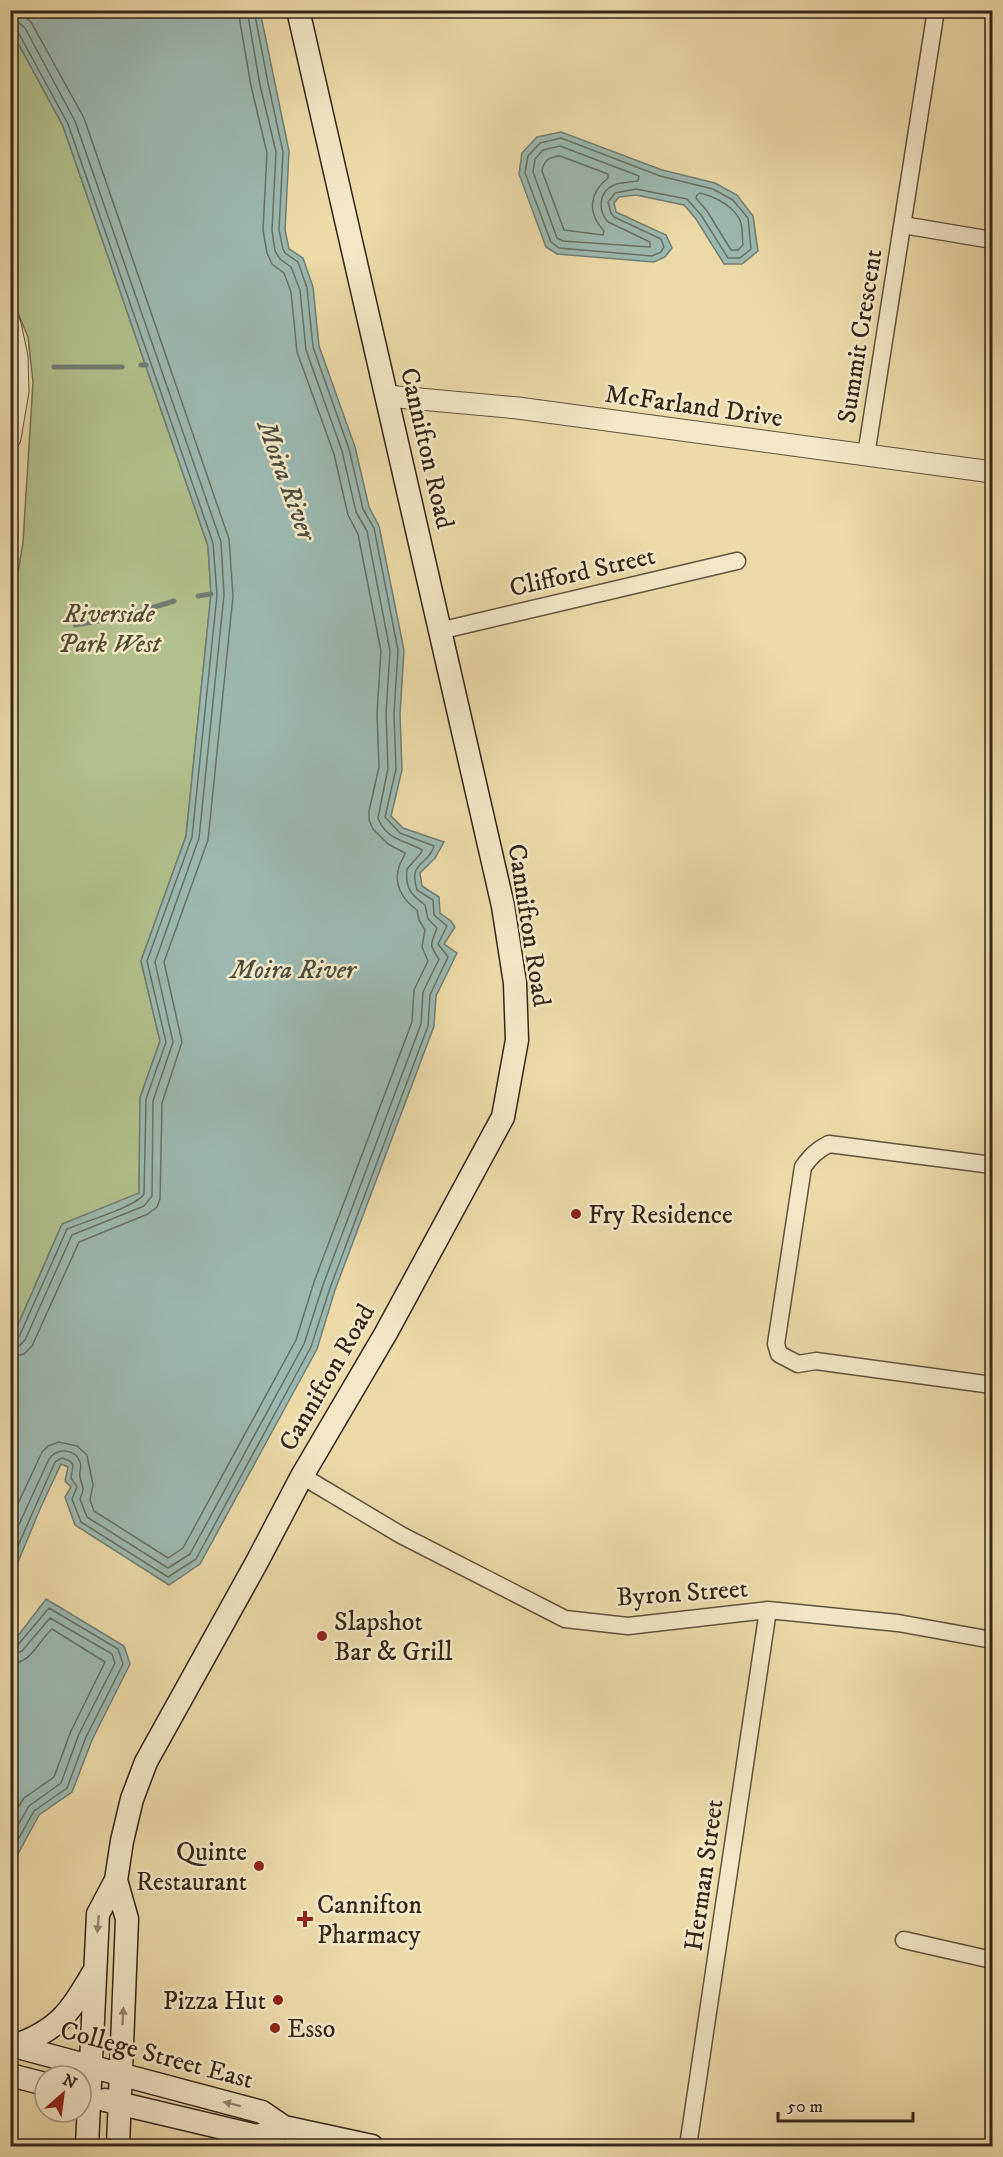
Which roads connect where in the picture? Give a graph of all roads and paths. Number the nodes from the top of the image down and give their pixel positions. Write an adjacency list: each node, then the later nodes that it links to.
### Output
1 (298, 10): 6 (main road, Cannifton Road)
2 (936, 10): 3 (street, Summit Crescent)
3 (903, 225): 4 (street, Summit Crescent); 8 (street, Summit Crescent)
4 (993, 240)
5 (10, 324): 7 (street)
6 (387, 396): 8 (street, McFarland Drive); 11 (main road, Cannifton Road)
7 (10, 438)
8 (866, 455): 9 (street, McFarland Drive)
9 (993, 471)
10 (737, 561): 11 (street, Clifford Street)
11 (439, 631): 14 (main road, Cannifton Road)
12 (993, 1165): 13 (street)
13 (993, 1385)
14 (302, 1476): 15 (street, Byron Street); 17 (main road, Cannifton Road)
15 (768, 1611): 16 (street, Byron Street); 35 (street, Herman Street)
16 (993, 1640)
17 (116, 1880): 20 (main road, Cannifton Road, one-way to 20); 26 (main road, Cannifton Road, one-way to 17)
18 (904, 1940): 19 (street)
19 (993, 1960)
20 (94, 1972): 21 (main road); 23 (main road, Cannifton Road)
21 (12, 2047): 22 (main road, College Street East)
22 (78, 2064)
23 (90, 2064)
24 (93, 2068): 26 (main road, College Street East)
25 (10, 2075): 27 (main road)
26 (121, 2075): 29 (main road, Cannifton Road); 31 (main road, College Street East, one-way to 26)
27 (33, 2081)
28 (93, 2097): 29 (main road, College Street East)
29 (119, 2104): 31 (main road, College Street East); 33 (main road, Cannifton Road)
30 (86, 2124): 32 (main road, Cannifton Road)
31 (284, 2127): 34 (main road, College Street East)
32 (87, 2146)
33 (118, 2146)
34 (372, 2146)
35 (688, 2146)

